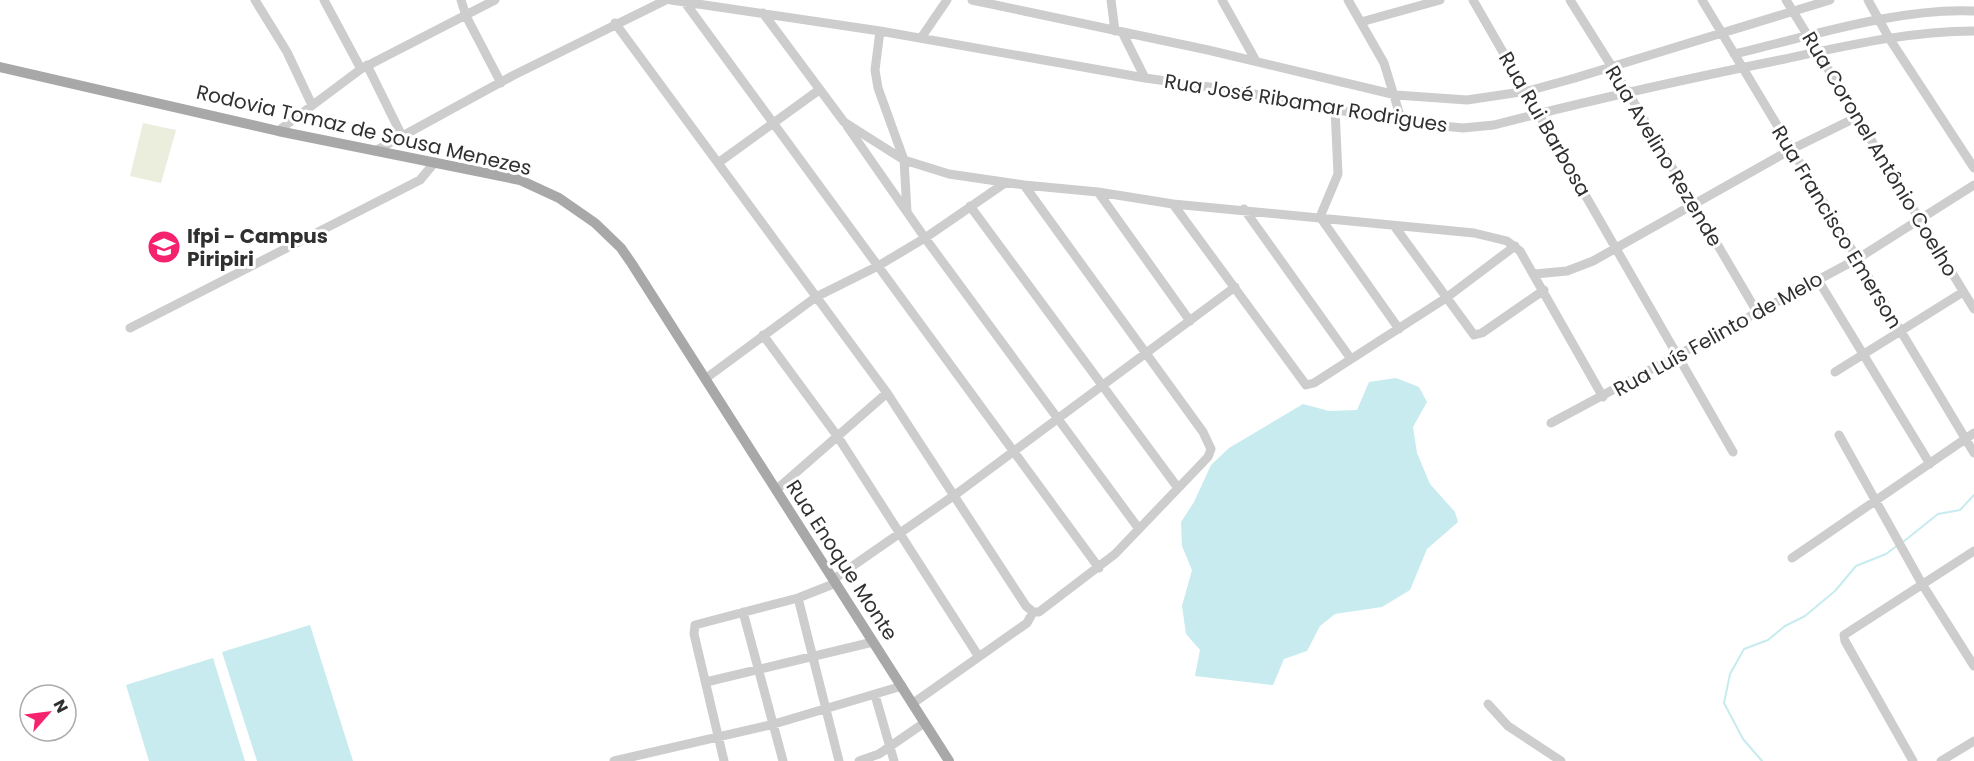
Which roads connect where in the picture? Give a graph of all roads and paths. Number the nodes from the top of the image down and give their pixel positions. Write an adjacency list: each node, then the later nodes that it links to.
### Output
1 (255, 0): 47 (street)
2 (324, 0): 37 (street)
3 (461, 0): 23 (street)
4 (495, 0): 23 (street)
5 (666, 0): 26 (street)
6 (671, 0): 19 (street, Rua José Ribamar Rodrigues)
7 (947, 0): 32 (street)
8 (972, 0): 29 (street)
9 (1111, 0): 29 (street)
10 (1221, 0): 36 (street)
11 (1348, 0): 25 (street)
12 (1440, 0): 25 (street)
13 (1473, 0): 44 (street, Rua Rui Barbosa)
14 (1570, 0): 39 (street, Rua Avelino Rezende)
15 (1702, 0): 30 (street, Rua Francisco Emerson)
16 (1786, 0): 20 (street, Rua Coronel Antônio Coelho)
17 (1830, 0): 20 (street)
18 (1868, 0): 24 (street)
19 (684, 1): 22 (street, Rua José Ribamar Rodrigues); 51 (street)
20 (1792, 10): 30 (street); 31 (street, Rua Coronel Antônio Coelho)
21 (1974, 11): 24 (street)
22 (763, 12): 27 (street, Rua José Ribamar Rodrigues); 43 (street)
23 (466, 16): 37 (street); 42 (street)
24 (1879, 21): 31 (street); 33 (street)
25 (1361, 22): 46 (street)
26 (615, 23): 42 (street); 60 (street)
27 (880, 31): 32 (street, Rua José Ribamar Rodrigues); 58 (street)
28 (1974, 31): 33 (street, Rua José Ribamar Rodrigues)
29 (1119, 32): 36 (street); 41 (street)
30 (1722, 33): 35 (street, Rua Francisco Emerson); 39 (street)
31 (1809, 36): 34 (street, Rua Coronel Antônio Coelho); 35 (street)
32 (921, 38): 41 (street, Rua José Ribamar Rodrigues)
33 (1889, 38): 34 (street, Rua José Ribamar Rodrigues); 61 (street)
34 (1819, 52): 40 (street, Rua José Ribamar Rodrigues); 50 (street, Rua Coronel Antônio Coelho)
35 (1734, 54): 40 (street, Rua Francisco Emerson)
36 (1256, 61): 46 (street)
37 (364, 67): 47 (street); 55 (street)
38 (0, 68): 54 (main road, Rodovia Tomaz de Sousa Menezes)
39 (1612, 68): 44 (street); 45 (street, Rua Avelino Rezende)
40 (1742, 68): 45 (street, Rua José Ribamar Rodrigues); 56 (street, Rua Francisco Emerson)
41 (1145, 78): 48 (street, Rua José Ribamar Rodrigues)
42 (501, 82): 55 (street)
43 (819, 90): 51 (street); 52 (street)
44 (1528, 91): 46 (street); 49 (street, Rua Rui Barbosa)
45 (1629, 94): 49 (street, Rua José Ribamar Rodrigues); 68 (street, Rua Avelino Rezende)
46 (1396, 95): 53 (street)
47 (312, 105): 54 (street)
48 (1335, 109): 53 (street, Rua José Ribamar Rodrigues); 71 (street)
49 (1539, 114): 53 (street, Rua José Ribamar Rodrigues); 76 (street, Rua Rui Barbosa)
50 (1857, 117): 56 (street); 72 (street, Rua Coronel Antônio Coelho)
51 (774, 122): 60 (street); 78 (street)
52 (844, 122): 58 (street); 70 (street)
53 (1402, 122)
54 (278, 130): 57 (main road, Rodovia Tomaz de Sousa Menezes)
55 (402, 136): 57 (street)
56 (1792, 149): 68 (street); 77 (street, Rua Francisco Emerson)
57 (375, 151): 59 (main road, Rodovia Tomaz de Sousa Menezes)
58 (904, 160): 62 (street); 70 (street)
59 (435, 162): 89 (street); 98 (main road, Rodovia Tomaz de Sousa Menezes)
60 (718, 163): 84 (street)
61 (1974, 168)
62 (1005, 183): 63 (street); 67 (street)
63 (1024, 185): 65 (street); 93 (street)
64 (1974, 185): 72 (street, Rua Luís Felinto de Melo)
65 (1098, 192): 66 (street); 88 (street)
66 (1173, 204): 69 (street); 81 (street)
67 (970, 206): 74 (street); 99 (street)
68 (1693, 206): 76 (street); 87 (street, Rua Avelino Rezende)
69 (1244, 209): 71 (street); 96 (street)
70 (908, 214): 74 (street)
71 (1320, 217): 73 (street); 90 (street)
72 (1919, 222): 77 (street, Rua Luís Felinto de Melo); 83 (street, Rua Coronel Antônio Coelho)
73 (1395, 227): 75 (street); 85 (street)
74 (925, 238): 78 (street); 102 (street)
75 (1515, 246): 79 (street); 85 (street)
76 (1617, 247): 79 (street); 95 (street, Rua Rui Barbosa)
77 (1857, 259): 80 (street, Rua Luís Felinto de Melo); 91 (street, Rua Francisco Emerson)
78 (878, 266): 84 (street); 108 (street)
79 (1534, 274): 82 (street)
80 (1818, 280): 87 (street, Rua Luís Felinto de Melo); 94 (street)
81 (1235, 287): 88 (street); 96 (street)
82 (1544, 290): 85 (street); 101 (street)
83 (1963, 292): 86 (street, Rua Coronel Antônio Coelho); 91 (street)
84 (816, 297): 92 (street); 100 (street)
85 (1446, 298): 90 (street)
86 (1974, 309)
87 (1757, 312): 95 (street, Rua Luís Felinto de Melo)
88 (1190, 321): 93 (street)
89 (130, 327)
90 (1399, 329): 96 (street)
91 (1900, 332): 94 (street); 107 (street, Rua Francisco Emerson)
92 (763, 335): 98 (street); 106 (street)
93 (1146, 354): 99 (street); 112 (street)
94 (1862, 354): 97 (street); 111 (street)
95 (1677, 355): 101 (street, Rua Luís Felinto de Melo); 109 (street, Rua Rui Barbosa)
96 (1351, 359)
97 (1835, 372)
98 (705, 379): 113 (main road, Rua Enoque Monte)
99 (1102, 388): 102 (street); 112 (street)
100 (887, 393): 106 (street); 114 (street)
101 (1603, 397): 103 (street, Rua Luís Felinto de Melo)
102 (1058, 419): 108 (street); 116 (street)
103 (1551, 423)
104 (1974, 433): 107 (street)
105 (1839, 435): 115 (street)
106 (838, 437): 113 (street); 117 (street)
107 (1965, 439): 110 (street, Rua Francisco Emerson); 111 (street)
108 (1014, 452): 114 (street); 120 (street)
109 (1733, 452)
110 (1974, 453)
111 (1930, 464): 115 (street)
112 (1178, 488): 116 (street)
113 (776, 490): 121 (main road, Rua Enoque Monte)
114 (954, 496): 117 (street); 125 (street)
115 (1876, 500): 119 (street); 122 (street)
116 (1139, 530): 120 (street)
117 (898, 535): 121 (street); 128 (street)
118 (1974, 551): 122 (street)
119 (1792, 558)
120 (1099, 568): 125 (street)
121 (835, 581): 123 (street); 126 (main road, Rua Enoque Monte)
122 (1922, 584): 129 (street); 150 (street)
123 (798, 598): 124 (street); 127 (street)
124 (743, 612): 130 (street); 131 (street)
125 (1033, 612): 128 (street)
126 (873, 642): 127 (street); 132 (main road, Rua Enoque Monte)
127 (814, 655): 130 (street); 136 (street)
128 (979, 657): 134 (street)
129 (1974, 666)
130 (759, 667): 131 (street); 138 (street)
131 (706, 682): 139 (street)
132 (902, 686): 133 (street); 134 (main road, Rua Enoque Monte)
133 (875, 695): 136 (street); 141 (street)
134 (912, 704): 137 (main road, Rua Enoque Monte)
135 (1488, 704): 149 (street)
136 (826, 707): 138 (street); 145 (street)
137 (924, 723): 141 (street); 148 (main road, Rua Enoque Monte)
138 (774, 724): 139 (street); 144 (street)
139 (717, 736): 142 (street); 143 (street)
140 (1974, 741): 151 (street)
141 (890, 747): 146 (street); 147 (street)
142 (614, 761)
143 (724, 761)
144 (783, 761)
145 (839, 761)
146 (859, 761)
147 (894, 761)
148 (949, 761)
149 (1560, 761)
150 (1912, 761)
151 (1941, 761)

